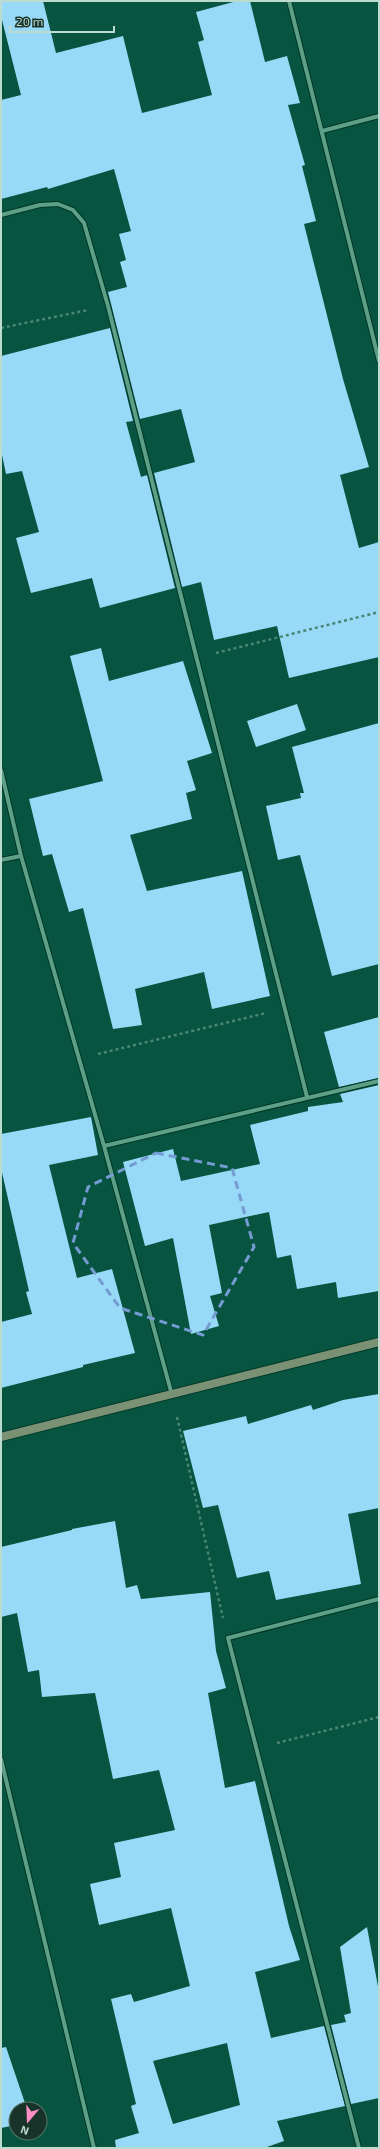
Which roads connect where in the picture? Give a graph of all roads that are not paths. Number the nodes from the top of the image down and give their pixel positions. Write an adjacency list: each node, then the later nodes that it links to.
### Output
1 (289, 1): 3 (street)
2 (379, 116): 3 (street)
3 (322, 131): 5 (street)
4 (1, 215): 10 (street)
5 (379, 361)
6 (1, 770): 7 (street)
7 (21, 856): 8 (street); 11 (street)
8 (1, 860)
9 (379, 1081): 10 (street)
10 (307, 1097): 11 (street)
11 (104, 1146): 13 (street)
12 (379, 1342): 13 (street)
13 (172, 1395): 14 (street)
14 (1, 1437)
15 (379, 1599): 18 (street)
16 (1, 1759): 17 (street)
17 (94, 2148)
18 (359, 2148)

